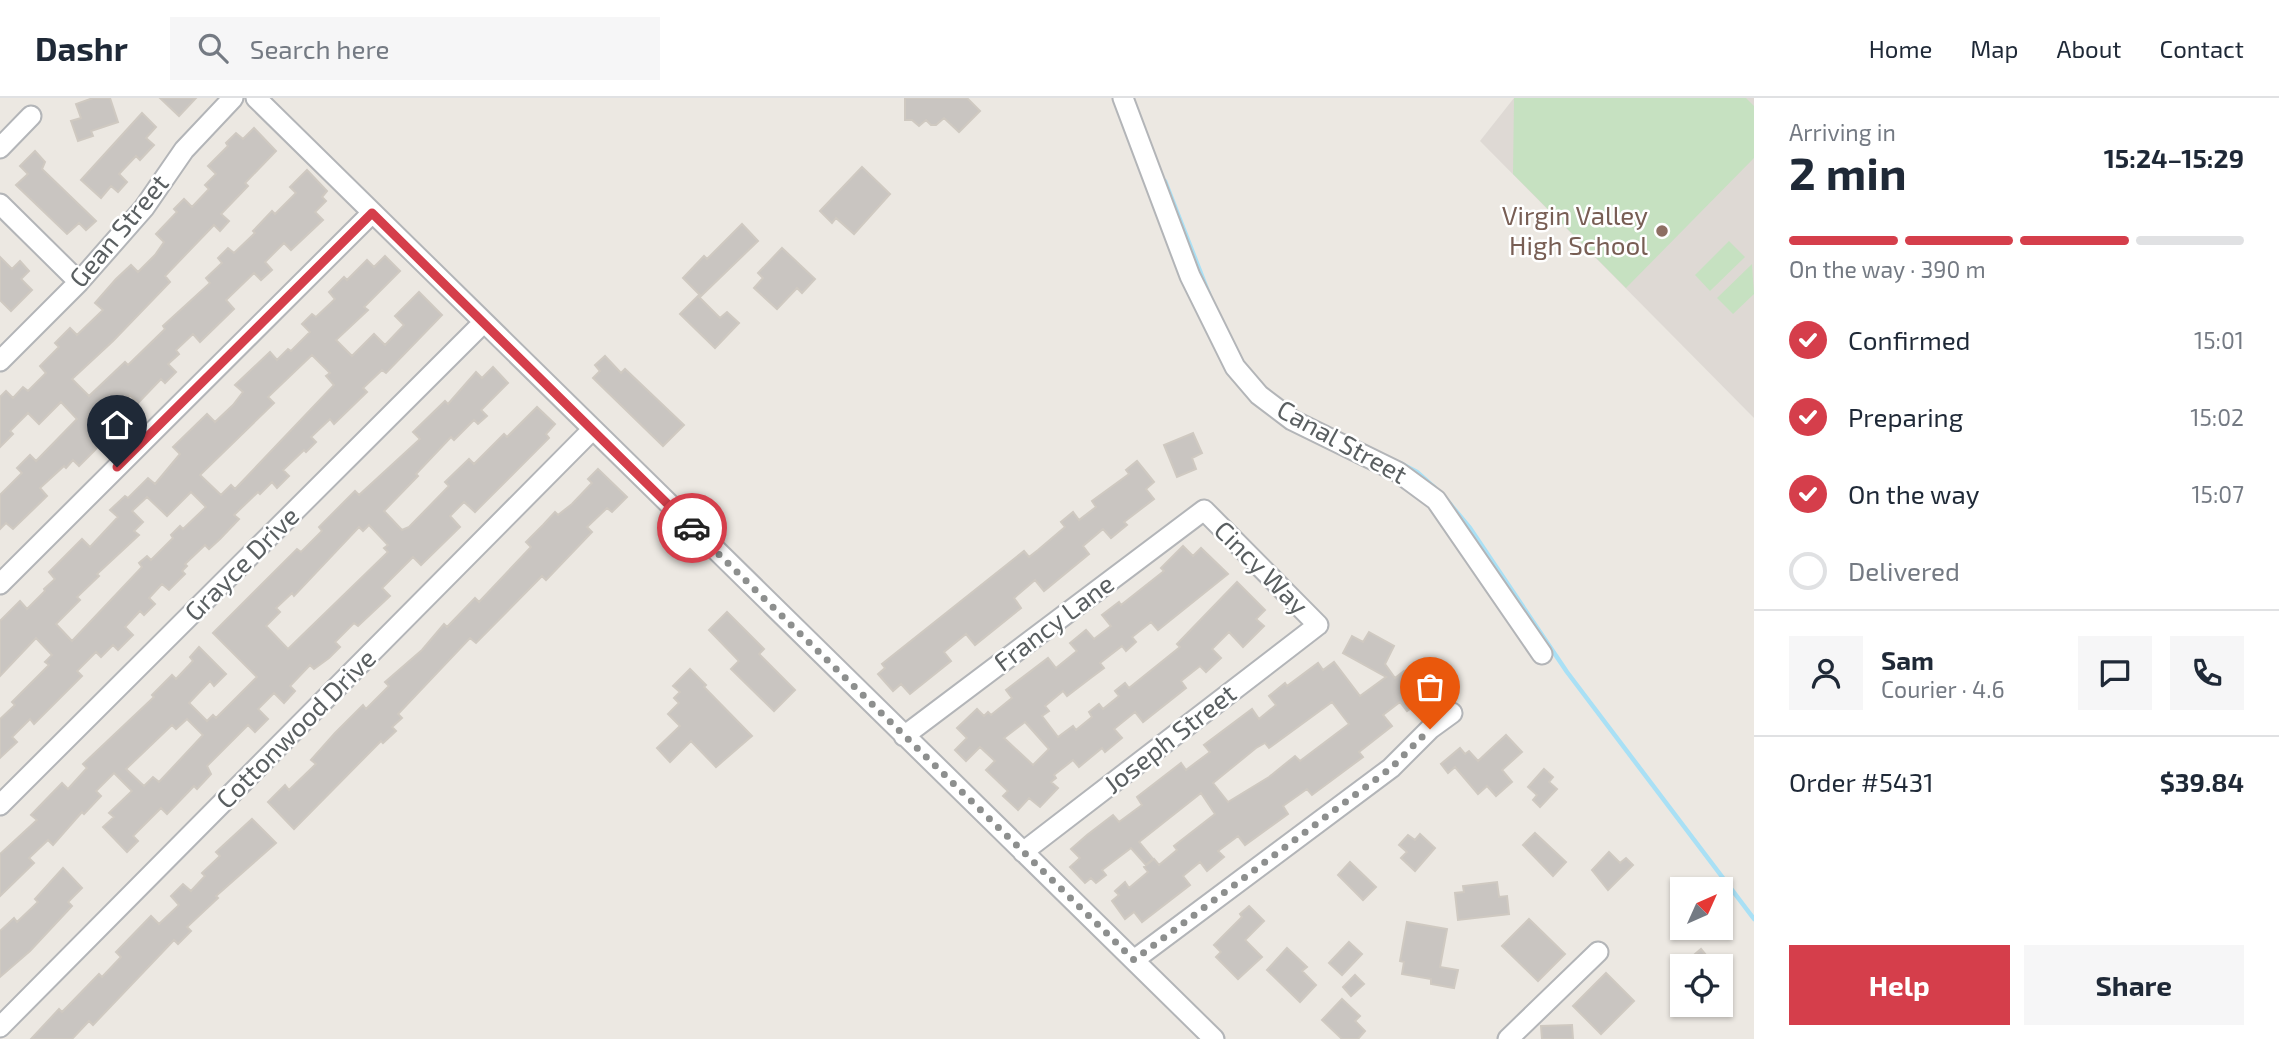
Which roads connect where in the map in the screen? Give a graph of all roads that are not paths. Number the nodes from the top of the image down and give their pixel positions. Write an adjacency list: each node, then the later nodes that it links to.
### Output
1 (233, 98): 8 (street, Gean Street)
2 (256, 98): 7 (street)
3 (1123, 98): 15 (street, Canal Street)
4 (31, 116): 5 (street)
5 (0, 148)
6 (0, 204): 8 (street)
7 (372, 213): 9 (street); 13 (street)
8 (79, 282): 10 (street, Gean Street)
9 (483, 323): 11 (street); 18 (street, Grayce Drive)
10 (0, 361)
11 (592, 430): 17 (street); 22 (street, Cottonwood Drive)
12 (1204, 510): 14 (street, Cincy Way); 17 (street, Francy Lane)
13 (0, 584)
14 (1318, 625): 19 (street, Joseph Street)
15 (1542, 654)
16 (1452, 713): 21 (street)
17 (904, 736): 19 (street)
18 (0, 805)
19 (1023, 852): 21 (street)
20 (1598, 952): 24 (street)
21 (1134, 960): 23 (street)
22 (0, 1027)
23 (1214, 1039)
24 (1508, 1039)

